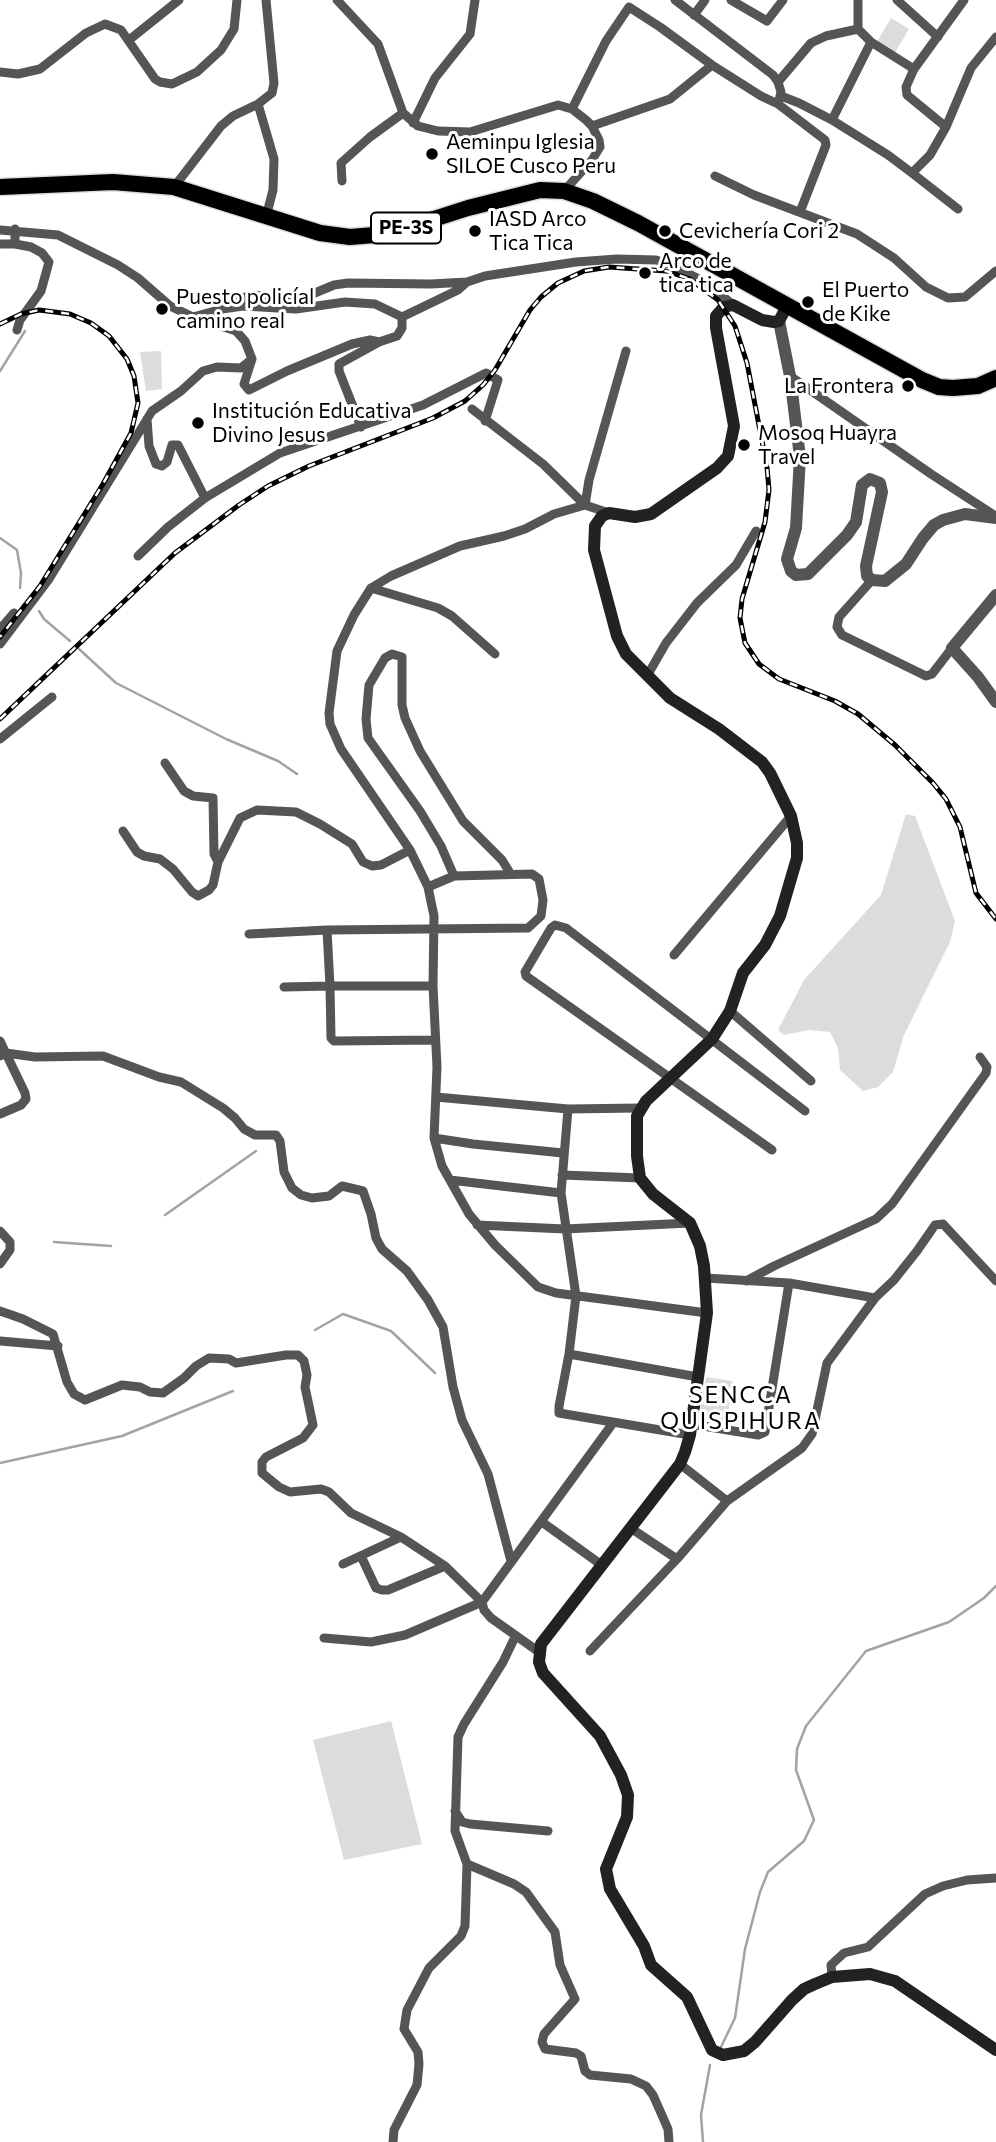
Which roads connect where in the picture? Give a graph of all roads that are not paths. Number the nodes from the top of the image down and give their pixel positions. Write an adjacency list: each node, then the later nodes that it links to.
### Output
1 (179, 0): 17 (street)
2 (237, 0): 17 (street)
3 (266, 0): 24 (street)
4 (337, 0): 26 (street)
5 (475, 0): 28 (street)
6 (675, 0): 13 (street)
7 (705, 0): 13 (street)
8 (731, 0): 9 (street)
9 (783, 0)
10 (858, 0): 14 (street)
11 (897, 0): 15 (street)
12 (964, 0): 15 (street)
13 (694, 15): 22 (street)
14 (858, 29): 18 (street); 22 (street)
15 (938, 37): 20 (street)
16 (996, 37): 30 (street)
17 (129, 40): 21 (street)
18 (871, 42): 20 (street); 27 (street)
19 (712, 65): 23 (street); 25 (street); 29 (street)
20 (914, 69): 30 (street)
21 (0, 72)
22 (778, 82): 23 (street)
23 (780, 100): 27 (street); 38 (street)
24 (258, 104): 35 (street); 39 (street)
25 (572, 108): 28 (street); 29 (street)
26 (403, 113): 28 (street); 33 (street)
27 (832, 121): 31 (street)
28 (413, 123)
29 (593, 126): 36 (street)
30 (946, 127): 31 (street)
31 (912, 173): 37 (street)
32 (715, 176): 38 (street)
33 (342, 181)
34 (0, 187): 35 (highway, PE-3S)
35 (174, 187): 39 (highway, PE-3S)
36 (564, 191): 39 (highway, PE-3S); 47 (highway, PE-3S)
37 (958, 209)
38 (800, 212): 44 (street)
39 (266, 217)
40 (15, 229): 41 (street); 43 (street); 49 (street)
41 (0, 230)
42 (0, 244): 43 (street)
43 (15, 244): 52 (street)
44 (996, 271)
45 (467, 282): 46 (street); 48 (street); 50 (street)
46 (733, 305): 51 (main road); 64 (main road)
47 (788, 306): 51 (main road); 57 (highway, PE-3S)
48 (222, 309): 49 (street); 50 (street)
49 (193, 317): 55 (street)
50 (402, 317): 53 (street)
51 (779, 321): 56 (street)
52 (17, 330)
53 (379, 342): 55 (street); 61 (street)
54 (626, 351): 63 (street)
55 (253, 359): 59 (street)
56 (790, 376): 65 (street); 68 (street)
57 (996, 378)
58 (472, 409): 60 (street)
59 (147, 417): 62 (street); 73 (street)
60 (485, 421): 61 (street); 63 (street)
61 (362, 427): 62 (street)
62 (205, 498): 67 (street)
63 (586, 505): 64 (street); 69 (street)
64 (609, 513): 77 (main road)
65 (996, 517): 68 (street)
66 (756, 531): 77 (street)
67 (138, 556)
68 (872, 580): 75 (street)
69 (371, 588): 76 (street); 84 (street)
70 (995, 599): 75 (street)
71 (14, 613): 72 (street)
72 (1, 628): 73 (street)
73 (12, 629): 74 (street)
74 (0, 644)
75 (952, 648): 79 (street)
76 (495, 654)
77 (647, 676): 82 (main road)
78 (52, 698): 80 (street)
79 (996, 702)
80 (0, 739)
81 (165, 763): 85 (street)
82 (791, 816): 92 (street); 96 (main road)
83 (123, 831): 85 (street)
84 (410, 850): 85 (street); 88 (street)
85 (218, 862)
86 (510, 873): 87 (street); 87 (street); 89 (street)
87 (454, 876): 88 (street)
88 (428, 887): 89 (street)
89 (435, 929): 90 (street); 94 (street)
90 (327, 930): 91 (street); 93 (street)
91 (249, 934)
92 (674, 955)
93 (330, 986): 94 (street); 95 (street); 98 (street)
94 (433, 986): 98 (street)
95 (284, 987)
96 (730, 1011): 97 (main road); 103 (street)
97 (712, 1039): 102 (main road); 102 (street); 107 (street)
98 (435, 1040): 104 (street)
99 (0, 1041): 100 (street)
100 (3, 1054): 108 (street); 142 (street)
101 (980, 1057): 122 (street)
102 (672, 1078): 105 (main road); 110 (street)
103 (811, 1081)
104 (436, 1097): 106 (street); 109 (street)
105 (640, 1108): 106 (street); 113 (main road)
106 (568, 1109): 111 (street)
107 (805, 1111)
108 (0, 1114)
109 (434, 1138): 111 (street); 114 (street)
110 (772, 1150)
111 (563, 1153): 112 (street)
112 (562, 1175): 113 (street); 115 (street)
113 (640, 1178): 116 (main road)
114 (450, 1180): 115 (street); 117 (street)
115 (561, 1193): 118 (street)
116 (690, 1223): 118 (street); 121 (main road)
117 (477, 1225): 118 (street); 125 (street)
118 (565, 1229): 125 (street)
119 (0, 1231): 120 (street)
120 (0, 1264)
121 (705, 1278): 122 (street); 128 (main road)
122 (746, 1281): 124 (street)
123 (996, 1281): 126 (street)
124 (789, 1283): 126 (street); 134 (street)
125 (576, 1296): 128 (street); 131 (street)
126 (876, 1298): 136 (street)
127 (0, 1311): 130 (street)
128 (707, 1313): 132 (main road)
129 (0, 1341): 130 (street)
130 (58, 1346): 139 (street)
131 (569, 1354): 132 (street); 133 (street)
132 (698, 1377): 134 (main road)
133 (613, 1423): 134 (street); 137 (street)
134 (691, 1430): 135 (main road)
135 (680, 1464): 136 (street); 138 (main road)
136 (727, 1501): 141 (street)
137 (542, 1522): 142 (street); 145 (street)
138 (632, 1529): 141 (street); 145 (main road)
139 (401, 1537): 140 (street); 144 (street)
140 (361, 1556): 143 (street); 144 (street)
141 (677, 1559): 149 (street)
142 (511, 1561): 146 (street)
143 (343, 1564)
144 (445, 1566): 146 (street)
145 (603, 1566): 150 (main road)
146 (482, 1602): 147 (street); 148 (street)
147 (515, 1637): 150 (street); 151 (street)
148 (324, 1638)
149 (590, 1651)
150 (538, 1652): 155 (main road)
151 (454, 1810): 152 (street); 153 (street)
152 (548, 1831)
153 (467, 1864): 157 (street); 158 (street)
154 (996, 1878): 155 (street)
155 (832, 1977): 156 (main road)
156 (996, 2050)
157 (393, 2142)
158 (669, 2142)

